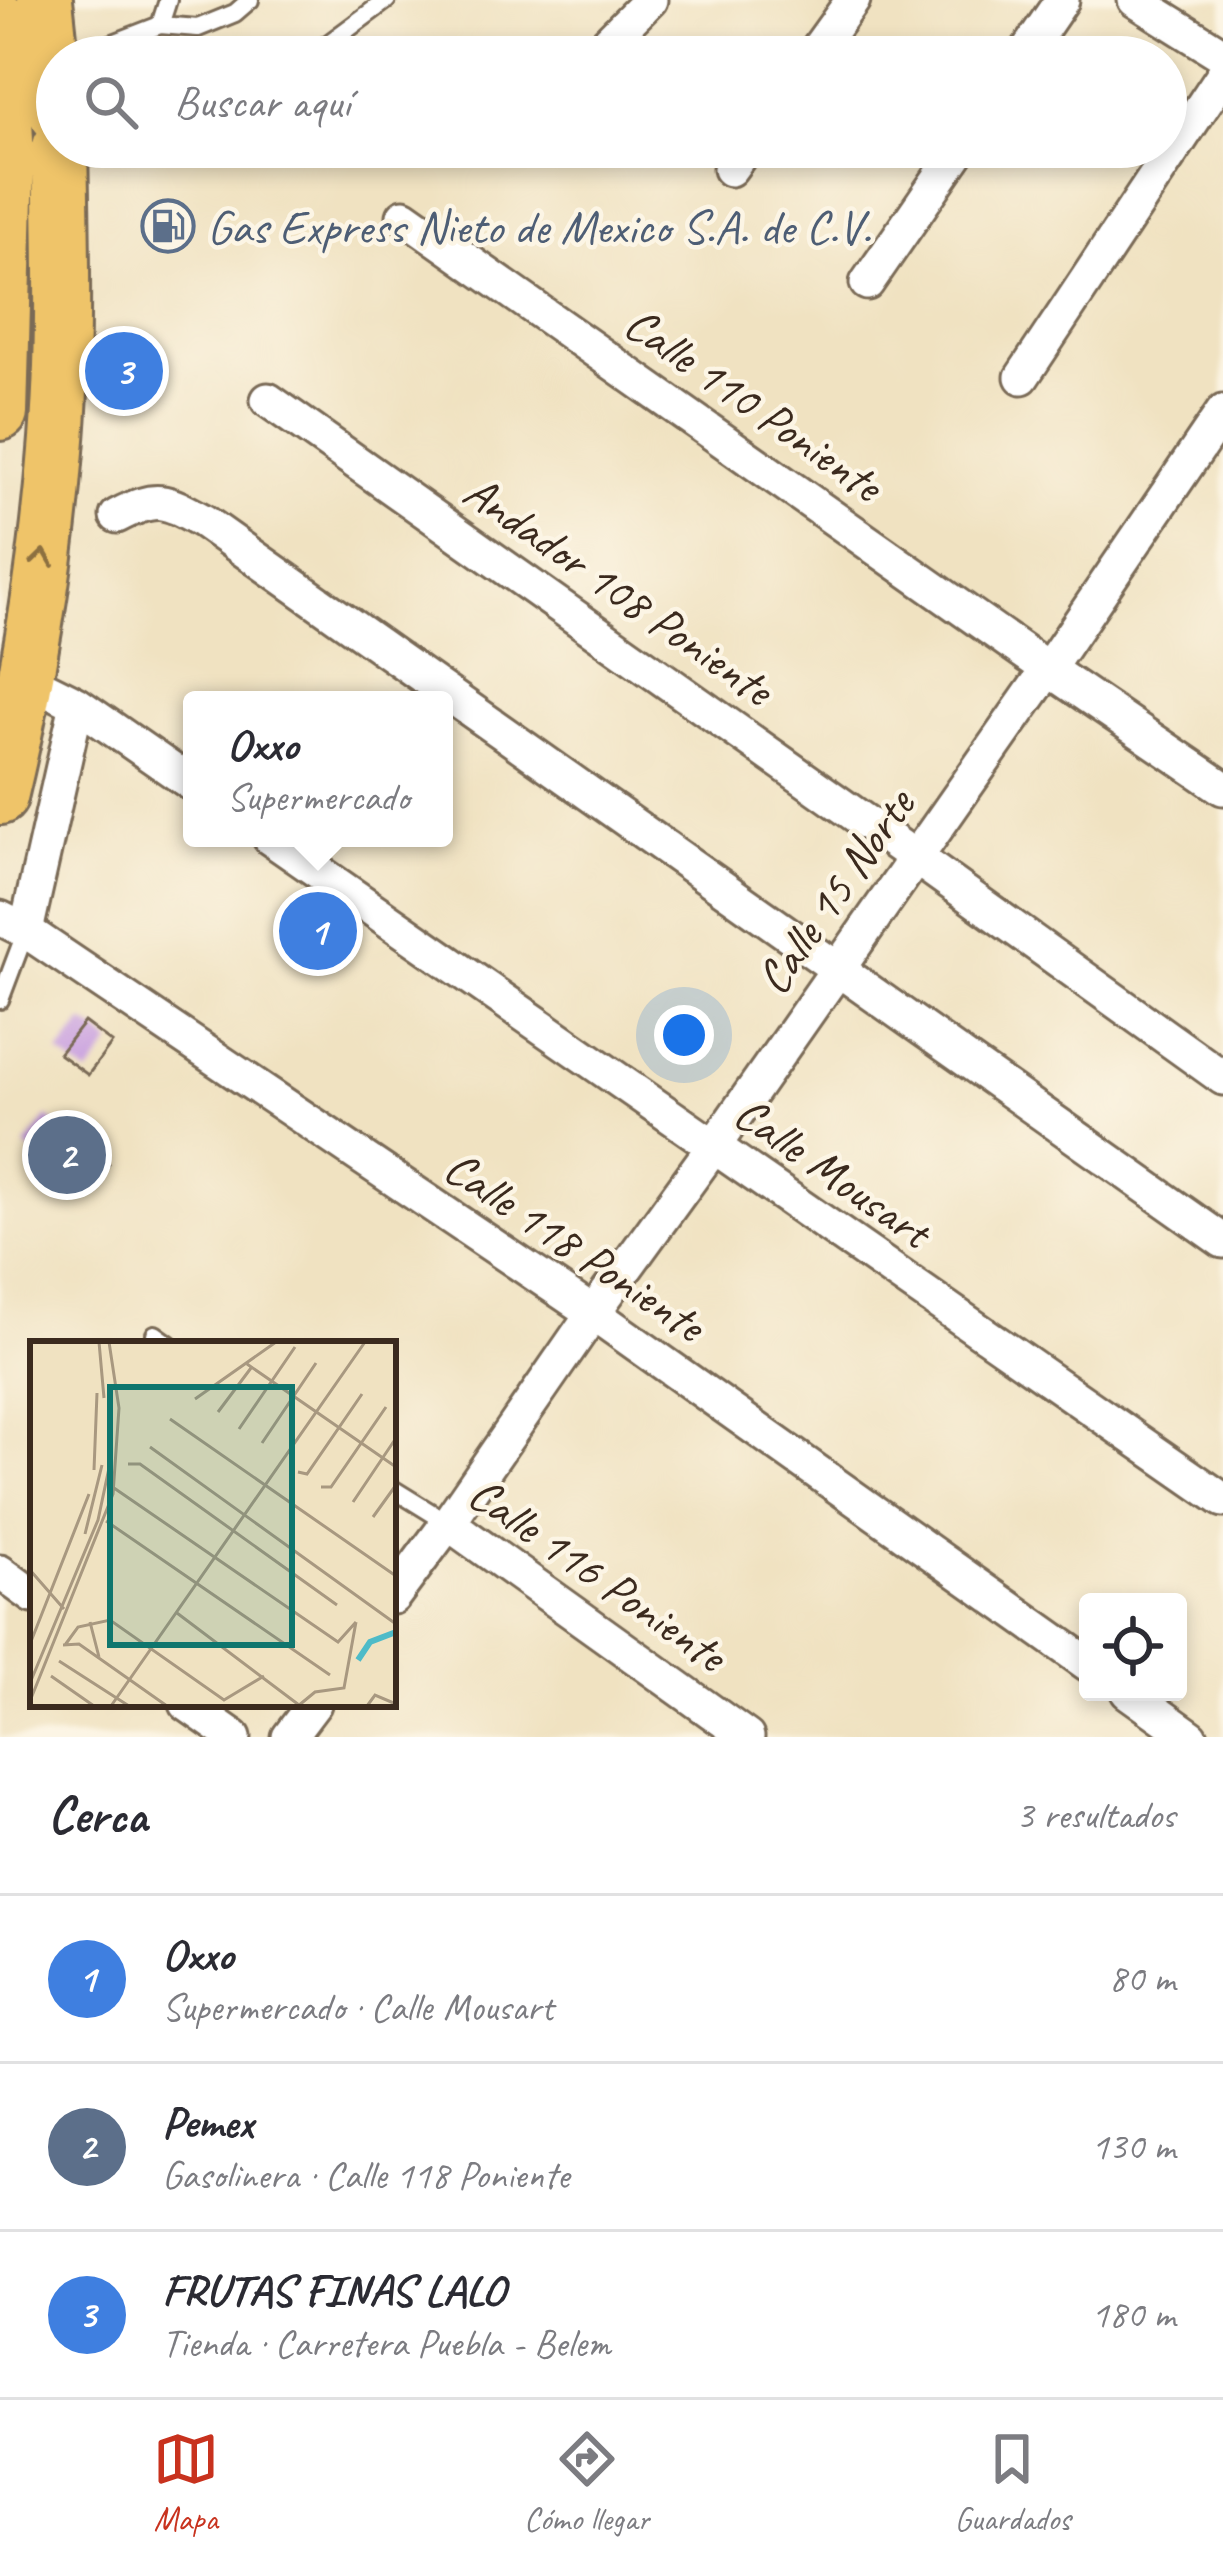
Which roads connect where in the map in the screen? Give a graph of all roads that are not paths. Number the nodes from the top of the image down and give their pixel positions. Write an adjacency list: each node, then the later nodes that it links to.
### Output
1 (45, 0): 11 (main road)
2 (168, 0): 10 (lane)
3 (250, 0): 10 (lane)
4 (387, 0): 13 (lane)
5 (650, 0): 14 (street)
6 (853, 0): 15 (street)
7 (1062, 0): 16 (street)
8 (1135, 0): 17 (street)
9 (0, 19): 28 (main road)
10 (160, 25): 12 (lane)
11 (53, 36)
12 (139, 36)
13 (338, 36)
14 (614, 36)
15 (827, 36)
16 (1037, 36)
17 (1223, 55)
18 (1223, 75): 19 (street)
19 (1187, 129)
20 (60, 168): 31 (main road, one-way to 20)
21 (946, 168): 24 (street)
22 (1161, 168): 25 (street)
23 (404, 216): 30 (street, Calle 110 Poniente)
24 (867, 283)
25 (1022, 376)
26 (268, 400): 39 (street, Andador 108 Poniente)
27 (1223, 412): 30 (street, Calle 15 Norte)
28 (0, 413)
29 (117, 516): 32 (street)
30 (1048, 669): 36 (street, Calle 110 Poniente); 39 (street, Calle 15 Norte)
31 (25, 678): 34 (street); 37 (main road)
32 (444, 691)
33 (453, 697): 41 (street)
34 (76, 704): 35 (street); 40 (street)
35 (183, 778)
36 (1223, 788)
37 (0, 797)
38 (283, 847): 44 (street, Calle Mousart)
39 (915, 857): 41 (street, Calle 15 Norte); 43 (street, Andador 108 Poniente)
40 (13, 924): 42 (lane); 46 (street, Calle 118 Poniente)
41 (838, 968): 44 (street, Calle 15 Norte); 45 (street)
42 (0, 1000)
43 (1223, 1078)
44 (714, 1146): 46 (street, Calle 15 Norte); 48 (street, Calle Mousart)
45 (1223, 1241)
46 (593, 1312): 49 (street, Calle 15 Norte); 53 (street, Calle 118 Poniente)
47 (396, 1491): 49 (lane, Calle 116 Poniente)
48 (1223, 1500)
49 (448, 1523): 51 (street, Calle 15 Norte); 59 (street, Calle 116 Poniente)
50 (0, 1573): 52 (street)
51 (396, 1593)
52 (30, 1594)
53 (1079, 1658)
54 (1141, 1701): 60 (street)
55 (191, 1707): 57 (street)
56 (312, 1707): 58 (street)
57 (234, 1737)
58 (290, 1737)
59 (747, 1737)
60 (1191, 1737)

